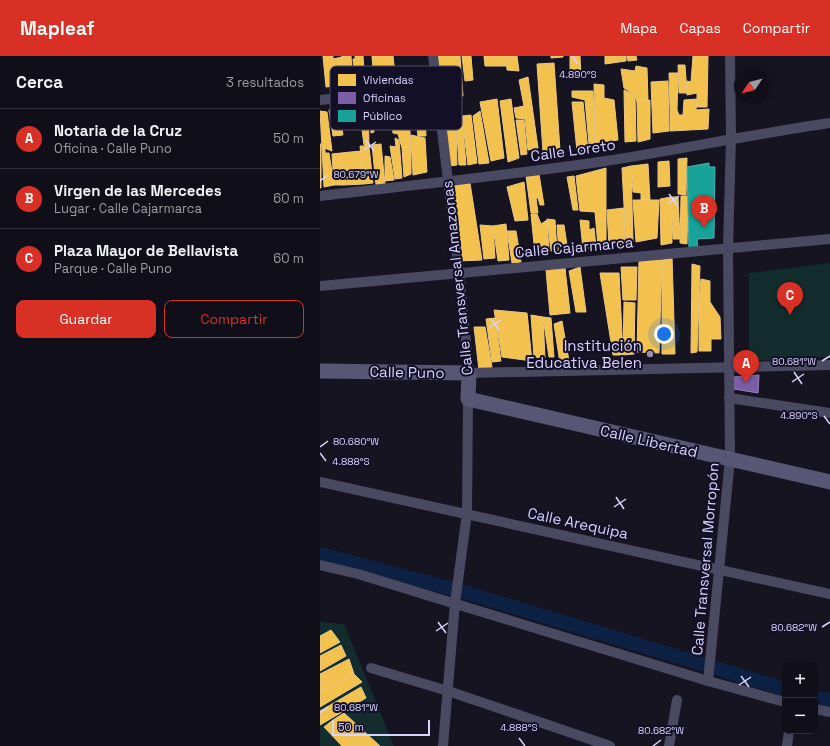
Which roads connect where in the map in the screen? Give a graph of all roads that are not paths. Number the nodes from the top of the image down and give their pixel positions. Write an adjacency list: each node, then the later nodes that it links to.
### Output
1 (433, 56): 3 (street, Calle Transversal Amazonas)
2 (730, 56): 8 (street, Calle Transversal Morropón)
3 (434, 66)
4 (330, 99): 5 (street)
5 (320, 100)
6 (830, 123): 8 (street, Calle Loreto)
7 (441, 130): 9 (street, Calle Transversal Amazonas)
8 (731, 138): 9 (street, Calle Loreto); 12 (street, Calle Transversal Morropón)
9 (447, 182): 10 (street, Calle Loreto); 13 (street, Calle Transversal Amazonas)
10 (320, 196)
11 (830, 239): 12 (street, Calle Cajarmarca)
12 (728, 248): 13 (street, Calle Cajarmarca); 16 (street, Calle Transversal Morropón)
13 (459, 272): 14 (street, Calle Cajarmarca); 18 (street, Calle Transversal Amazonas)
14 (320, 286)
15 (830, 365): 16 (street, Calle Puno)
16 (728, 368): 18 (street, Calle Puno); 19 (street, Calle Transversal Morropón)
17 (320, 371): 18 (main road, Calle Puno)
18 (468, 373): 20 (main road, Calle Transversal Amazonas)
19 (729, 398): 21 (street); 22 (street, Calle Transversal Morropón)
20 (468, 400): 22 (main road, Calle Libertad); 25 (street, Calle Transversal Amazonas)
21 (830, 413)
22 (730, 460): 24 (main road, Calle Libertad); 27 (street, Calle Transversal Morropón)
23 (320, 482): 25 (street, Calle Arequipa)
24 (830, 482)
25 (468, 514): 27 (street, Calle Arequipa); 29 (street, Calle Transversal Amazonas)
26 (320, 565): 29 (street)
27 (720, 569): 28 (street, Calle Arequipa); 31 (street, Calle Transversal Morropón)
28 (830, 594)
29 (455, 603): 31 (street); 32 (street, Calle Transversal Amazonas)
30 (372, 668): 32 (street)
31 (708, 681): 34 (street)
32 (448, 691): 38 (street, Calle Transversal Amazonas); 39 (street)
33 (677, 700): 40 (street)
34 (782, 701)
35 (818, 710): 36 (street)
36 (830, 712)
37 (789, 734): 41 (street)
38 (443, 746)
39 (610, 746)
40 (669, 746)
41 (787, 746)

